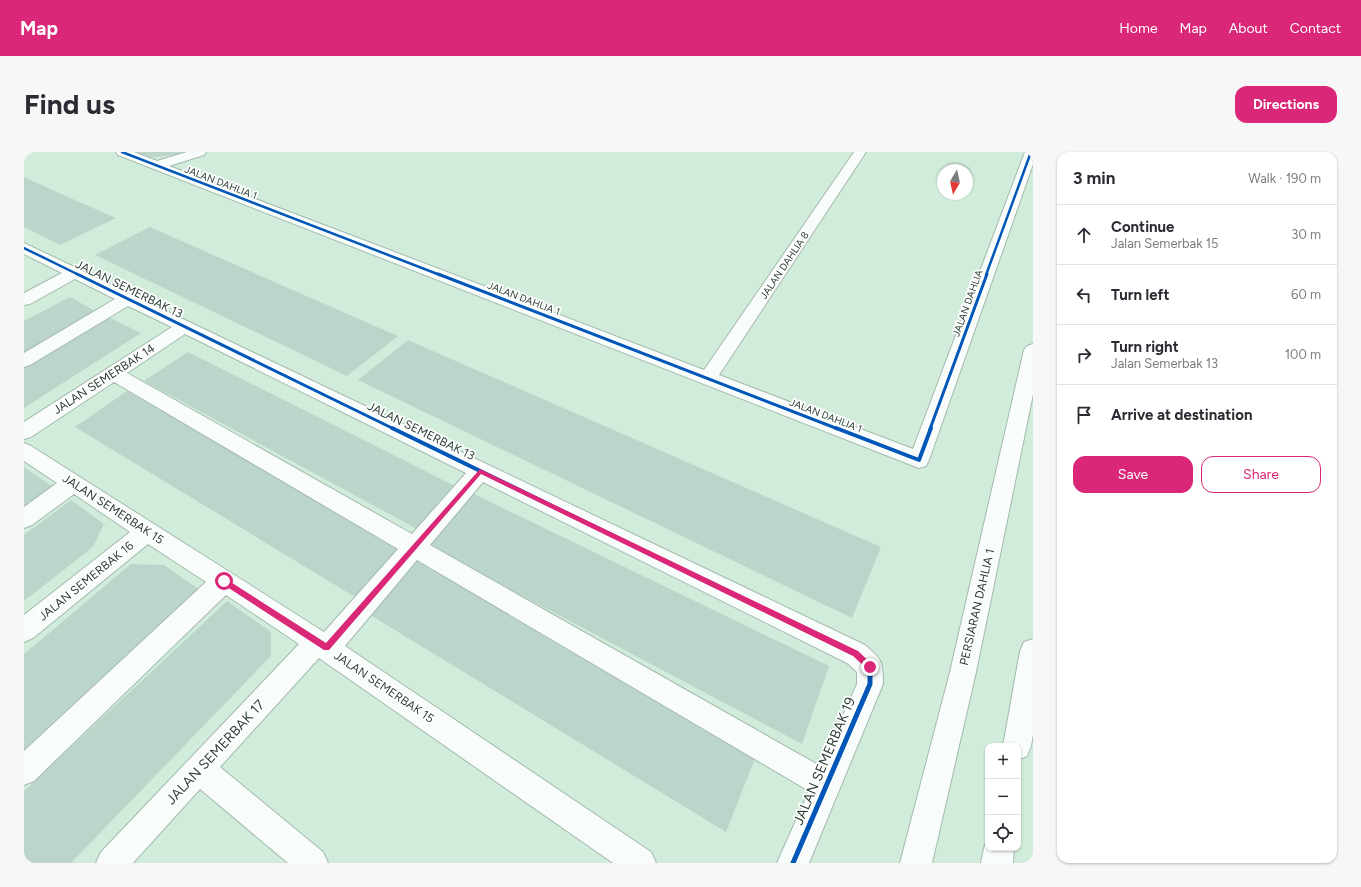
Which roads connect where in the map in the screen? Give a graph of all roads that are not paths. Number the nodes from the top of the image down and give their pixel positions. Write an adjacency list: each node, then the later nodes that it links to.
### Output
1 (122, 152): 5 (street, JALAN DAHLIA 1)
2 (200, 152): 5 (street)
3 (860, 152): 14 (street, JALAN DAHLIA 8)
4 (1031, 152): 17 (street, JALAN DAHLIA)
5 (157, 165): 14 (street, JALAN DAHLIA 1)
6 (24, 248): 7 (street, JALAN SEMERBAK 13)
7 (74, 273): 8 (street, JALAN SEMERBAK 13); 9 (street)
8 (127, 299): 10 (street, JALAN SEMERBAK 13); 12 (street)
9 (24, 300)
10 (184, 327): 13 (street, JALAN SEMERBAK 14); 18 (street, JALAN SEMERBAK 13)
11 (1033, 350): 37 (street, PERSIARAN DAHLIA 1)
12 (24, 361)
13 (113, 373): 15 (street, JALAN SEMERBAK 14); 22 (street)
14 (708, 378): 17 (street, JALAN DAHLIA 1)
15 (24, 432)
16 (24, 451): 19 (street, JALAN SEMERBAK 15)
17 (919, 460)
18 (480, 471): 22 (street, JALAN SEMERBAK 17); 27 (street, JALAN SEMERBAK 13)
19 (74, 483): 20 (street); 21 (street, JALAN SEMERBAK 15)
20 (24, 519)
21 (148, 532): 23 (street, JALAN SEMERBAK 15); 24 (street, JALAN SEMERBAK 16)
22 (414, 547): 25 (street, JALAN SEMERBAK 17); 31 (street)
23 (224, 581): 25 (street, JALAN SEMERBAK 15); 30 (street)
24 (24, 630)
25 (322, 644): 29 (street, JALAN SEMERBAK 17); 35 (street, JALAN SEMERBAK 15)
26 (1033, 651): 28 (street)
27 (870, 667): 31 (street, JALAN SEMERBAK 19)
28 (1018, 743)
29 (199, 769): 33 (street, JALAN SEMERBAK 17); 34 (street)
30 (24, 771)
31 (826, 785): 36 (street, JALAN SEMERBAK 19)
32 (998, 851): 38 (street)
33 (112, 863)
34 (312, 863)
35 (640, 863)
36 (793, 863)
37 (916, 863)
38 (996, 863)

